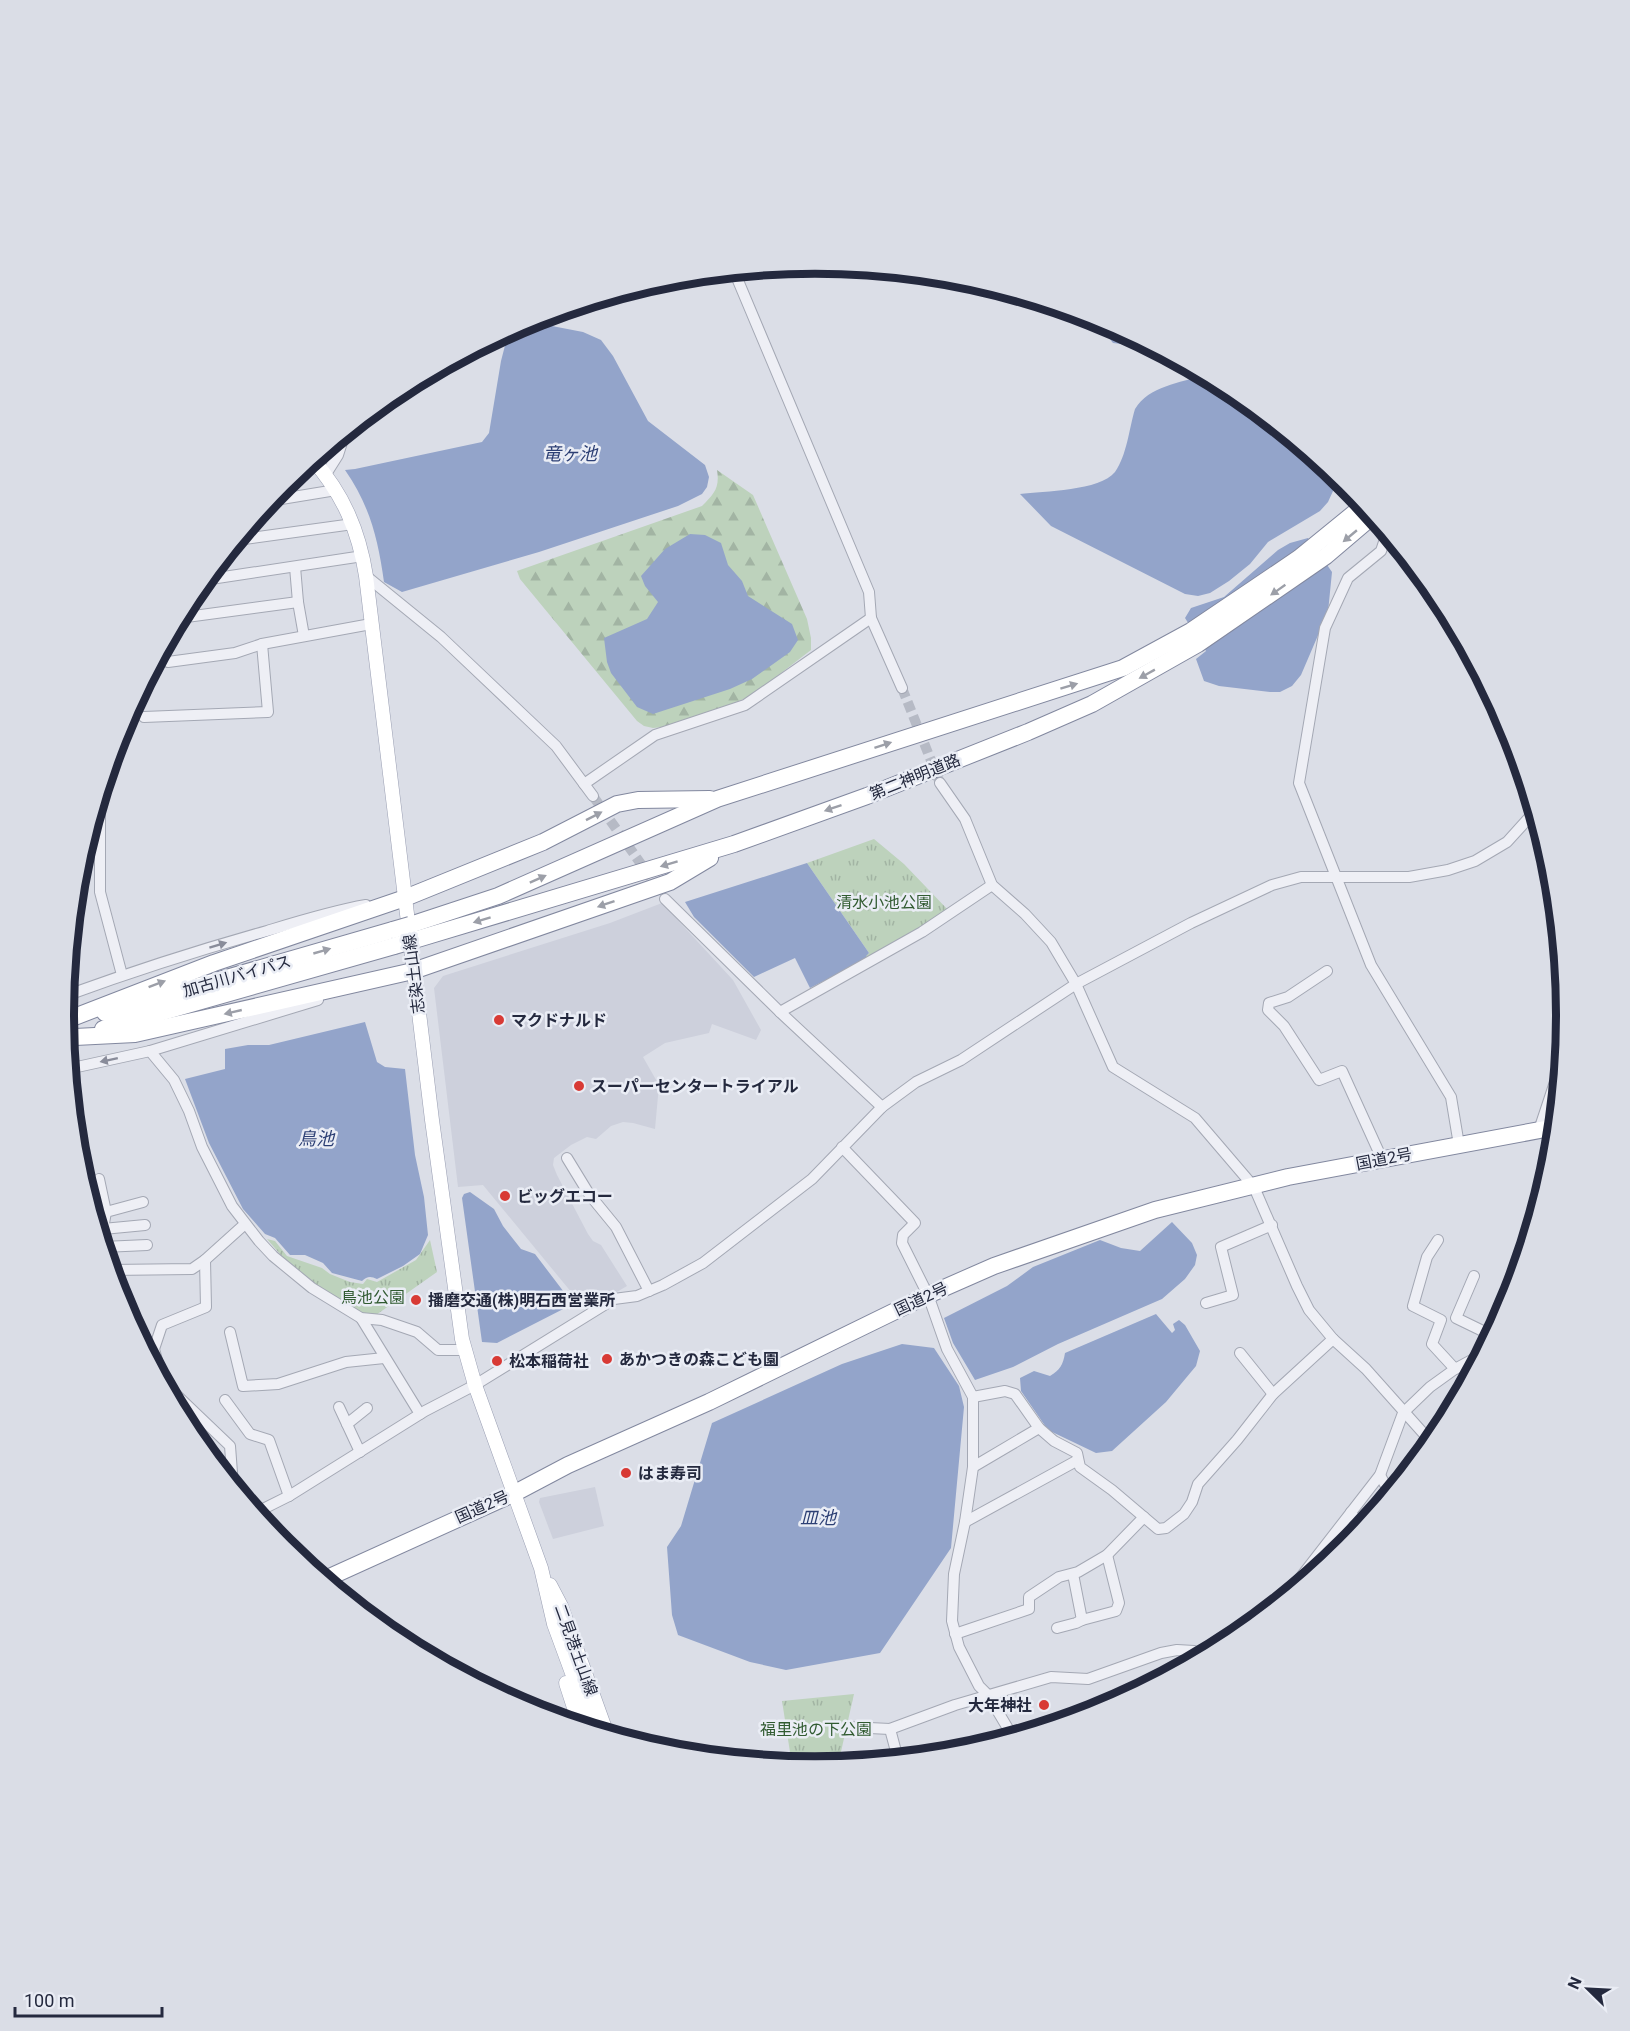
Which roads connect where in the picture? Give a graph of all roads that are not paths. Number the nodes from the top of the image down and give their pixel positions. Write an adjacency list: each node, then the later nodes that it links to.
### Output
1 (737, 278): 19 (street)
2 (341, 446): 4 (street)
3 (318, 465): 4 (main road, 志染土山線)
4 (326, 474): 5 (main road, 志染土山線)
5 (336, 490): 6 (street); 9 (main road, 志染土山線)
6 (284, 499)
7 (1357, 511): 12 (highway, 第二神明道路)
8 (1366, 521): 12 (highway, 第二神明道路, one-way to 12)
9 (353, 524): 10 (street); 13 (main road, 志染土山線)
10 (248, 538)
11 (1384, 542): 36 (street)
12 (1322, 550): 22 (highway, 第二神明道路)
13 (363, 556): 14 (street); 15 (main road, 志染土山線)
14 (296, 567): 16 (street); 17 (street)
15 (366, 576): 20 (main road, 志染土山線); 28 (street)
16 (217, 578)
17 (298, 602): 18 (street); 21 (street)
18 (190, 616)
19 (871, 618): 25 (street); 28 (street)
20 (371, 624): 21 (street); 38 (main road, 志染土山線)
21 (304, 636): 23 (street)
22 (1194, 638): 30 (highway, 第二神明道路, one-way to 22); 35 (highway, 第二神明道路, one-way to 35)
23 (262, 644): 24 (street); 26 (street)
24 (165, 660)
25 (902, 688)
26 (144, 717)
27 (940, 783): 37 (street)
28 (584, 784): 29 (street)
29 (593, 796)
30 (717, 799): 38 (highway, one-way to 30); 40 (highway, 第二神明道路, one-way to 30)
31 (1529, 817): 36 (street)
32 (98, 827): 34 (street)
33 (95, 840): 34 (street)
34 (100, 840): 43 (street)
35 (735, 844): 40 (highway, 第二神明道路, one-way to 40); 41 (highway, one-way to 41)
36 (1335, 877): 44 (street); 56 (street)
37 (992, 885): 44 (street); 46 (street)
38 (405, 898): 41 (main road, 志染土山線); 43 (street, one-way to 38); 47 (highway, one-way to 38)
39 (665, 898): 46 (street)
40 (417, 931): 48 (highway, 加古川バイパス, bridge)
41 (413, 971): 49 (highway, one-way to 49); 50 (street); 82 (main road, 志染土山線)
42 (1327, 972): 59 (street)
43 (122, 975): 45 (street)
44 (1076, 984): 53 (street); 61 (street)
45 (74, 993)
46 (780, 1012): 53 (street)
47 (74, 1028)
48 (74, 1029)
49 (74, 1031)
50 (150, 1051): 51 (street, one-way to 51); 65 (street)
51 (75, 1067)
52 (1552, 1090): 55 (street)
53 (882, 1107): 57 (street)
54 (1547, 1129): 55 (highway, 国道2号)
55 (1539, 1130): 56 (highway, 国道2号)
56 (1459, 1145): 59 (highway, 国道2号)
57 (842, 1147): 75 (street); 76 (street)
58 (567, 1158): 75 (street)
59 (1382, 1159): 61 (highway, 国道2号)
60 (99, 1179): 63 (street)
61 (1254, 1186): 67 (street); 76 (highway, 国道2号)
62 (143, 1202): 63 (street)
63 (106, 1212): 64 (street)
64 (104, 1223)
65 (245, 1224): 72 (street); 78 (street)
66 (145, 1225): 68 (street)
67 (1272, 1225): 77 (street); 81 (street)
68 (107, 1233)
69 (1438, 1240): 87 (street)
70 (147, 1245): 71 (street)
71 (111, 1247)
72 (204, 1260): 73 (street); 83 (street)
73 (119, 1270)
74 (1474, 1276): 80 (street)
75 (649, 1291): 88 (street)
76 (928, 1295): 90 (street); 106 (highway, 国道2号)
77 (1206, 1303)
78 (361, 1317): 82 (street); 85 (street)
79 (230, 1332): 85 (street)
80 (1485, 1332)
81 (1333, 1339): 89 (street); 95 (street)
82 (465, 1350): 88 (main road, 志染土山線)
83 (155, 1352)
84 (1240, 1353): 89 (street)
85 (384, 1358): 96 (street)
86 (1471, 1360): 87 (street)
87 (1455, 1369): 95 (street)
88 (475, 1385): 96 (street); 106 (main road, 志染土山線)
89 (1273, 1394): 110 (street)
90 (973, 1397): 98 (street); 102 (street)
91 (181, 1399): 103 (street)
92 (225, 1400): 107 (street)
93 (339, 1407): 97 (street)
94 (367, 1408): 97 (street)
95 (1403, 1413): 99 (street); 104 (street)
96 (420, 1414): 100 (street)
97 (347, 1424): 100 (street)
98 (1039, 1428): 101 (street); 102 (street)
99 (1425, 1436)
100 (360, 1452): 107 (street)
101 (1078, 1460): 110 (street); 112 (street)
102 (973, 1467): 112 (street)
103 (232, 1473)
104 (1380, 1475): 105 (street); 109 (street)
105 (1386, 1487)
106 (515, 1493): 114 (main road, 二見港土山線); 117 (highway, 国道2号)
107 (289, 1496): 108 (street)
108 (263, 1509)
109 (1351, 1512): 111 (street); 115 (street)
110 (1144, 1517): 113 (street)
111 (1356, 1521)
112 (965, 1522): 121 (street)
113 (1107, 1555): 116 (street); 119 (street)
114 (541, 1568): 118 (main road, 二見港土山線); 124 (main road, 二見港土山線)
115 (1303, 1573)
116 (1072, 1574): 119 (street); 121 (street)
117 (330, 1577)
118 (561, 1606): 125 (main road, 二見港土山線); 128 (main road)
119 (1082, 1620): 120 (street)
120 (1057, 1628)
121 (956, 1634): 123 (street)
122 (1195, 1652): 123 (street)
123 (988, 1695): 127 (street); 129 (street)
124 (579, 1719)
125 (604, 1726)
126 (849, 1726): 127 (street)
127 (890, 1729): 130 (street)
128 (615, 1730)
129 (1010, 1731)
130 (896, 1752)

